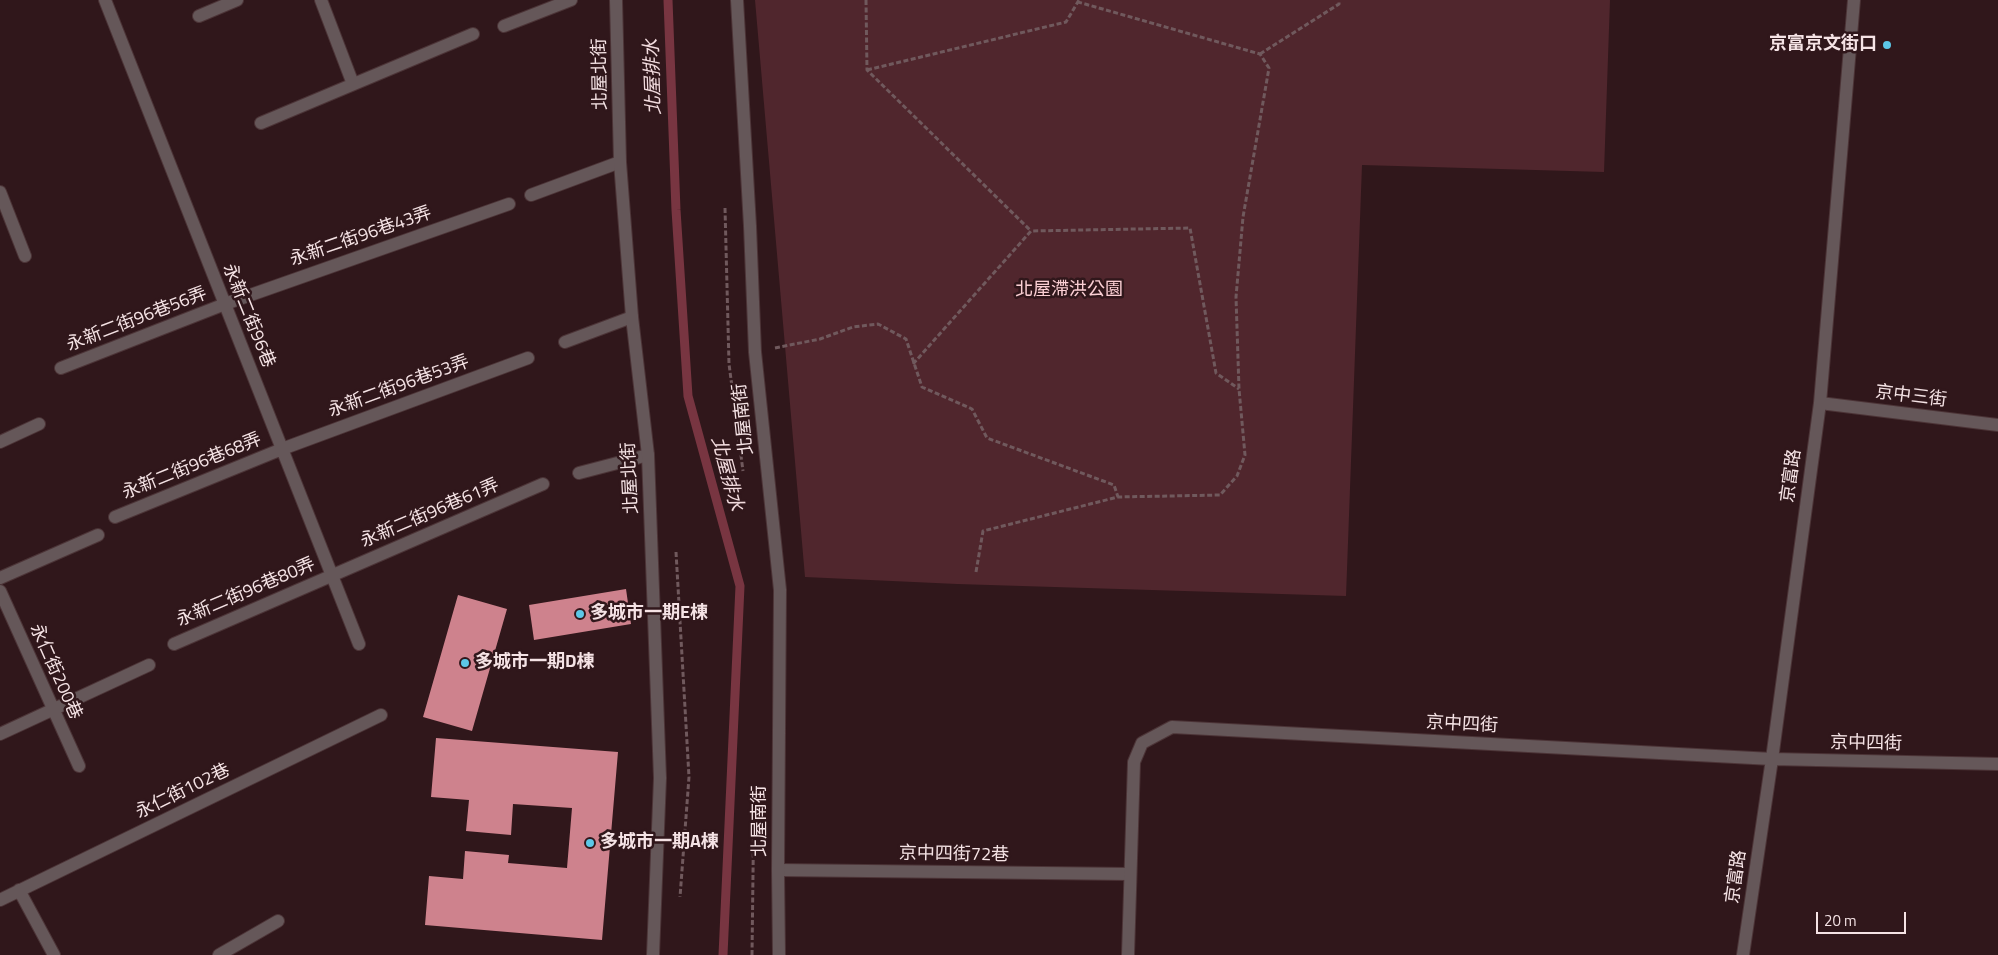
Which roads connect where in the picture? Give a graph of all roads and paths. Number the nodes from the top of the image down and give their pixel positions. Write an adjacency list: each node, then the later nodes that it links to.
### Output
1 (105, 0): 25 (street, 永新二街96巷)
2 (237, 0): 11 (street)
3 (321, 0): 16 (street)
4 (571, 0): 12 (street)
5 (616, 0): 18 (street, 北屋北街)
6 (737, 0): 28 (street, 北屋南街)
7 (866, 0): 15 (path)
8 (1339, 0): 14 (path)
9 (1854, 0): 33 (street, 京富路)
10 (1078, 1): 14 (path); 15 (path)
11 (199, 16)
12 (504, 26)
13 (473, 34): 16 (street)
14 (1260, 54): 32 (path)
15 (867, 70): 23 (path)
16 (353, 84): 17 (street)
17 (262, 123)
18 (620, 162): 20 (street); 26 (street, 北屋北街)
19 (0, 192): 24 (street)
20 (530, 195)
21 (509, 204): 25 (street, 永新二街96巷43弄)
22 (725, 205): 40 (path)
23 (1031, 231): 30 (path); 32 (path)
24 (25, 256)
25 (225, 304): 31 (street, 永新二街96巷56弄); 37 (street, 永新二街96巷)
26 (632, 317): 27 (street); 38 (street, 北屋北街)
27 (565, 342)
28 (755, 352): 30 (path); 59 (street, 北屋南街)
29 (528, 358): 37 (street, 永新二街96巷53弄)
30 (913, 364): 42 (path)
31 (61, 368)
32 (1239, 389): 42 (path)
33 (1820, 403): 35 (street, 京中三街); 55 (street, 京富路)
34 (39, 424): 36 (street)
35 (1998, 425)
36 (0, 442)
37 (282, 449): 43 (street, 永新二街96巷68弄); 46 (street, 永新二街96巷)
38 (648, 455): 39 (street); 66 (street, 北屋北街)
39 (579, 473)
40 (744, 479)
41 (543, 484): 46 (street, 永新二街96巷61弄)
42 (1118, 496): 45 (path)
43 (115, 517)
44 (98, 535): 47 (street)
45 (976, 572)
46 (332, 575): 49 (street, 永新二街96巷80弄); 50 (street, 永新二街96巷)
47 (0, 578)
48 (0, 591): 52 (street, 永仁街200巷)
49 (174, 644)
50 (359, 644)
51 (149, 665): 52 (street)
52 (54, 710): 54 (street); 57 (street, 永仁街200巷)
53 (381, 715): 61 (street, 永仁街102巷)
54 (0, 734)
55 (1772, 759): 56 (street, 京中四街); 60 (street, 京中四街); 70 (street, 京富路)
56 (1998, 764)
57 (79, 766)
58 (754, 789): 67 (path)
59 (778, 870): 60 (street, 京中四街72巷); 68 (street, 北屋南街)
60 (1130, 874): 69 (street, 京中四街)
61 (19, 890): 62 (street, 永仁街102巷); 64 (street)
62 (0, 900)
63 (278, 921): 65 (street)
64 (54, 955)
65 (219, 955)
66 (653, 955)
67 (752, 955)
68 (779, 955)
69 (1128, 955)
70 (1743, 955)

